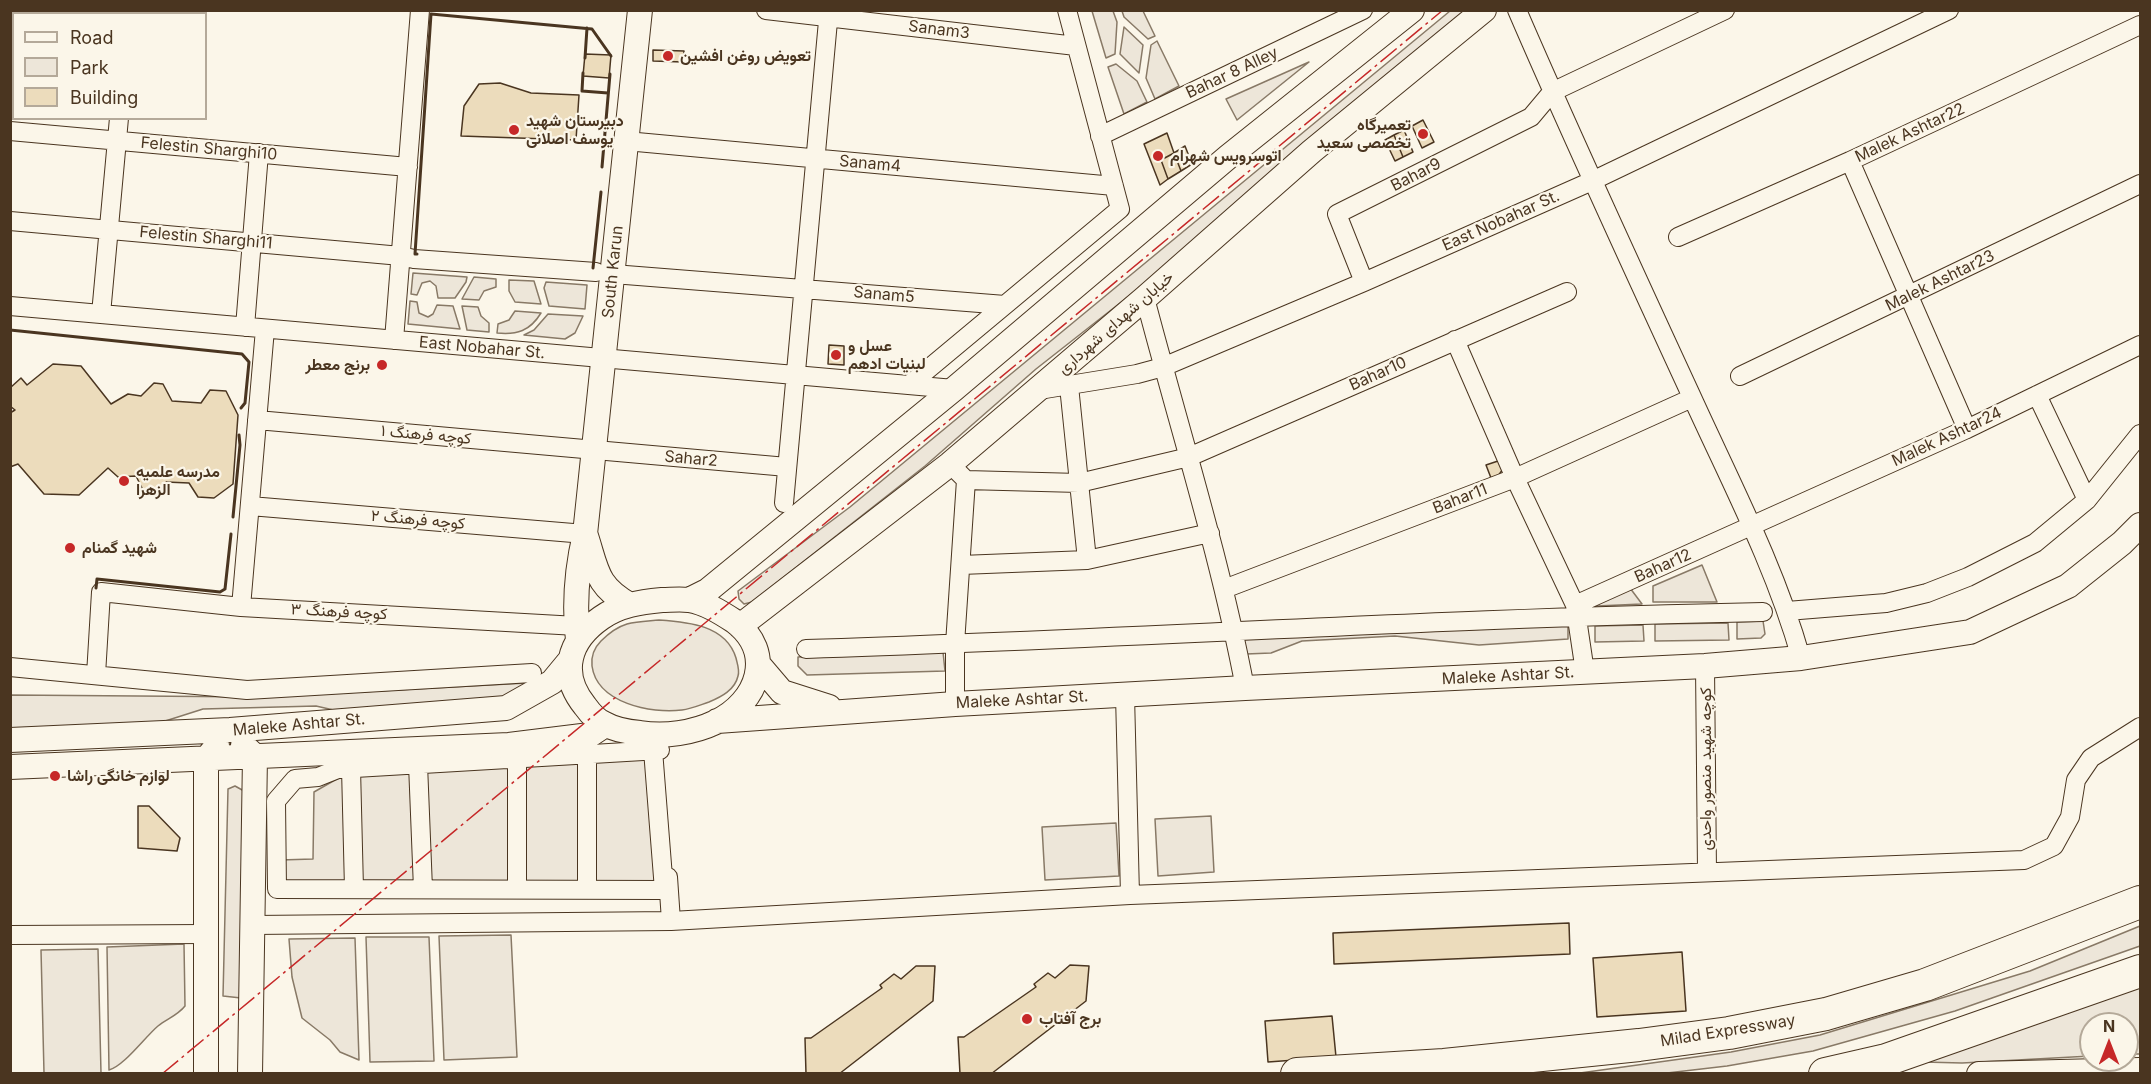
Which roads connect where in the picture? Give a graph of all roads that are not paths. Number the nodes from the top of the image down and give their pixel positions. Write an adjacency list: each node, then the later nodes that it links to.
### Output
1 (420, 10): 23 (street)
2 (640, 10): 19 (main road, South Karun)
3 (766, 10): 11 (street, Sanam3)
4 (1067, 10): 13 (street)
5 (1364, 10): 17 (street, Bahar 8 Alley)
6 (1484, 10): 37 (main road, خیابان شهدای شهرداری)
7 (1517, 10): 14 (street)
8 (1725, 10): 14 (street)
9 (1949, 10): 24 (street, East Nobahar St.)
10 (1407, 12): 52 (main road)
11 (829, 14): 13 (street, Sanam3); 21 (street)
12 (2140, 25): 22 (street, Malek Ashtar22)
13 (1076, 46): 17 (street)
14 (1552, 92): 24 (street); 33 (street, Bahar9)
15 (119, 120): 18 (street)
16 (10, 131): 18 (street, Felestin Sharghi10)
17 (1100, 136): 26 (street)
18 (117, 141): 20 (street, Felestin Sharghi10); 28 (street)
19 (626, 141): 21 (street, Sanam4); 32 (main road, South Karun)
20 (259, 153): 23 (street, Felestin Sharghi10); 30 (street)
21 (816, 159): 26 (street, Sanam4); 34 (street)
22 (1850, 161): 29 (street, Malek Ashtar22); 36 (street)
23 (408, 166): 31 (street)
24 (1592, 181): 33 (street, East Nobahar St.); 55 (street)
25 (2140, 184): 36 (street, Malek Ashtar23)
26 (1114, 186): 39 (street)
27 (10, 221): 28 (street, Felestin Sharghi11)
28 (109, 230): 30 (street, Felestin Sharghi11); 40 (street)
29 (1678, 237)
30 (252, 243): 31 (street, Felestin Sharghi11); 41 (street)
31 (401, 256): 32 (street, Felestin Sharghi11); 43 (street)
32 (604, 273): 34 (street, Sanam5); 46 (main road, South Karun)
33 (1364, 282): 47 (street, East Nobahar St.)
34 (804, 288): 39 (street, Sanam5); 48 (street)
35 (1567, 292): 44 (street, Bahar10)
36 (1909, 296): 49 (street, Malek Ashtar23); 57 (street)
37 (1145, 298): 47 (street); 53 (main road, خیابان شهدای شهرداری)
38 (10, 306): 40 (street, East Nobahar St.)
39 (1005, 306): 50 (street)
40 (101, 314): 41 (street, East Nobahar St.)
41 (245, 327): 42 (street, East Nobahar St.)
42 (265, 329): 43 (street, East Nobahar St.); 56 (street)
43 (394, 340): 46 (street, East Nobahar St.)
44 (1455, 340): 60 (street, Bahar10); 63 (street)
45 (2140, 345): 54 (street, Malek Ashtar24)
46 (604, 358): 48 (street, East Nobahar St.); 59 (main road, South Karun)
47 (1163, 367): 51 (street, East Nobahar St.); 60 (street)
48 (796, 375): 50 (street, East Nobahar St.); 61 (street)
49 (1740, 376)
50 (909, 385): 52 (street, East Nobahar St.)
51 (1070, 386): 53 (street, East Nobahar St.); 64 (street)
52 (954, 389): 75 (main road)
53 (1039, 390): 62 (main road, خیابان شهدای شهرداری)
54 (2037, 395): 57 (street, Malek Ashtar24); 65 (street)
55 (1692, 398): 63 (street, Bahar11); 69 (street)
56 (257, 420): 59 (street, کوچه فرهنگ ۱); 67 (street)
57 (1967, 429): 69 (street, Malek Ashtar24)
58 (2140, 434): 65 (street)
59 (594, 450): 61 (street, Sahar2); 71 (main road, South Karun)
60 (1189, 457): 64 (street, Bahar10); 70 (street)
61 (787, 467): 66 (street)
62 (958, 472): 64 (street, Bahar10); 73 (street); 81 (main road, خیابان شهدای شهرداری)
63 (1515, 478): 74 (street, Bahar11); 78 (street)
64 (1079, 483): 72 (street)
65 (2087, 500): 79 (street)
66 (784, 503)
67 (250, 506): 71 (street, کوچه فرهنگ ۲); 77 (street)
68 (2140, 525): 86 (main road, Maleke Ashtar St.)
69 (1752, 527): 78 (street, Bahar12); 79 (street)
70 (1210, 533): 72 (street); 74 (street)
71 (585, 534): 76 (main road); 83 (main road, South Karun)
72 (1087, 560): 73 (street)
73 (961, 565): 84 (street)
74 (1224, 589): 82 (street)
75 (689, 600): 76 (main road); 81 (main road)
76 (630, 604): 83 (main road)
77 (242, 607): 83 (street, کوچه فرهنگ ۳); 92 (street, کوچه فرهنگ ۳)
78 (1576, 610): 80 (street); 82 (street); 90 (street)
79 (1787, 611): 86 (street)
80 (1763, 612)
81 (740, 626): 87 (main road)
82 (1235, 632): 84 (street); 93 (street)
83 (575, 642): 98 (main road); 99 (main road, Maleke Ashtar St.)
84 (955, 644): 85 (street); 95 (street)
85 (806, 648)
86 (1801, 658): 88 (main road, Maleke Ashtar St.)
87 (759, 664): 96 (main road, Maleke Ashtar St.); 97 (main road)
88 (1705, 666): 90 (main road, Maleke Ashtar St.); 110 (street, کوچه شهید منصور واحدی)
89 (10, 667): 92 (street)
90 (1585, 672): 93 (main road, Maleke Ashtar St.)
91 (532, 673): 92 (street)
92 (96, 675)
93 (1245, 688): 94 (main road, Maleke Ashtar St.)
94 (1125, 695): 95 (main road, Maleke Ashtar St.); 115 (street)
95 (955, 704): 96 (main road, Maleke Ashtar St.)
96 (840, 711): 97 (main road, Maleke Ashtar St.)
97 (717, 721): 102 (main road)
98 (605, 724): 102 (main road); 104 (main road)
99 (230, 730): 101 (main road, Maleke Ashtar St.); 104 (main road); 106 (main road)
100 (2134, 731): 110 (street)
101 (10, 740)
102 (657, 745): 103 (street); 114 (street); 117 (street)
103 (587, 754): 105 (street); 114 (street)
104 (255, 756): 106 (main road); 118 (main road)
105 (517, 758): 107 (street); 113 (street)
106 (206, 759): 108 (main road); 119 (main road)
107 (418, 764): 109 (street); 112 (street)
108 (10, 767)
109 (351, 768): 111 (street); 111 (street)
110 (1707, 872): 115 (street)
111 (354, 889): 112 (street)
112 (423, 889): 113 (street)
113 (517, 890): 114 (street)
114 (587, 890)
115 (1131, 895): 117 (street)
116 (2140, 902): 126 (highway, Milad Expressway)
117 (670, 921): 118 (street)
118 (253, 926): 125 (main road)
119 (206, 934): 120 (street); 124 (main road)
120 (10, 935)
121 (2140, 970): 122 (highway)
122 (1893, 1067): 127 (highway)
123 (2140, 1070): 128 (main road)
124 (206, 1074)
125 (250, 1074)
126 (1297, 1074)
127 (1825, 1074)
128 (1978, 1074)

